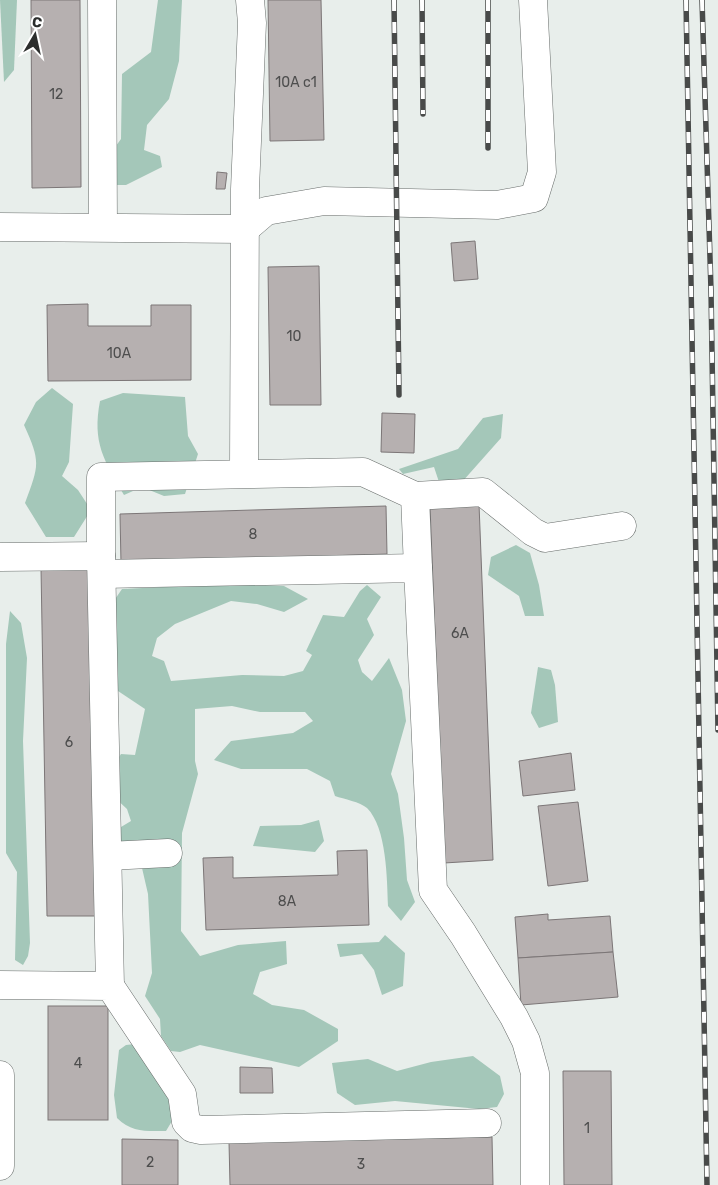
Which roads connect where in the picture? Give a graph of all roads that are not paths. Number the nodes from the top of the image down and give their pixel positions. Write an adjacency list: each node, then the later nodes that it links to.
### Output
1 (102, 0): 5 (main road)
2 (250, 0): 6 (main road)
3 (532, 0): 6 (main road)
4 (0, 227): 5 (main road)
5 (103, 227): 6 (main road)
6 (245, 229): 7 (main road)
7 (244, 473): 8 (main road); 11 (main road)
8 (415, 496): 9 (main road); 12 (main road)
9 (622, 526)
10 (0, 556): 11 (main road)
11 (102, 565): 12 (main road); 14 (main road)
12 (418, 568): 21 (main road)
13 (168, 853): 14 (main road)
14 (108, 856): 16 (main road)
15 (0, 985): 16 (main road)
16 (110, 986): 19 (main road)
17 (0, 1075): 18 (main road)
18 (0, 1108): 20 (main road)
19 (487, 1123)
20 (0, 1166)
21 (536, 1185)

